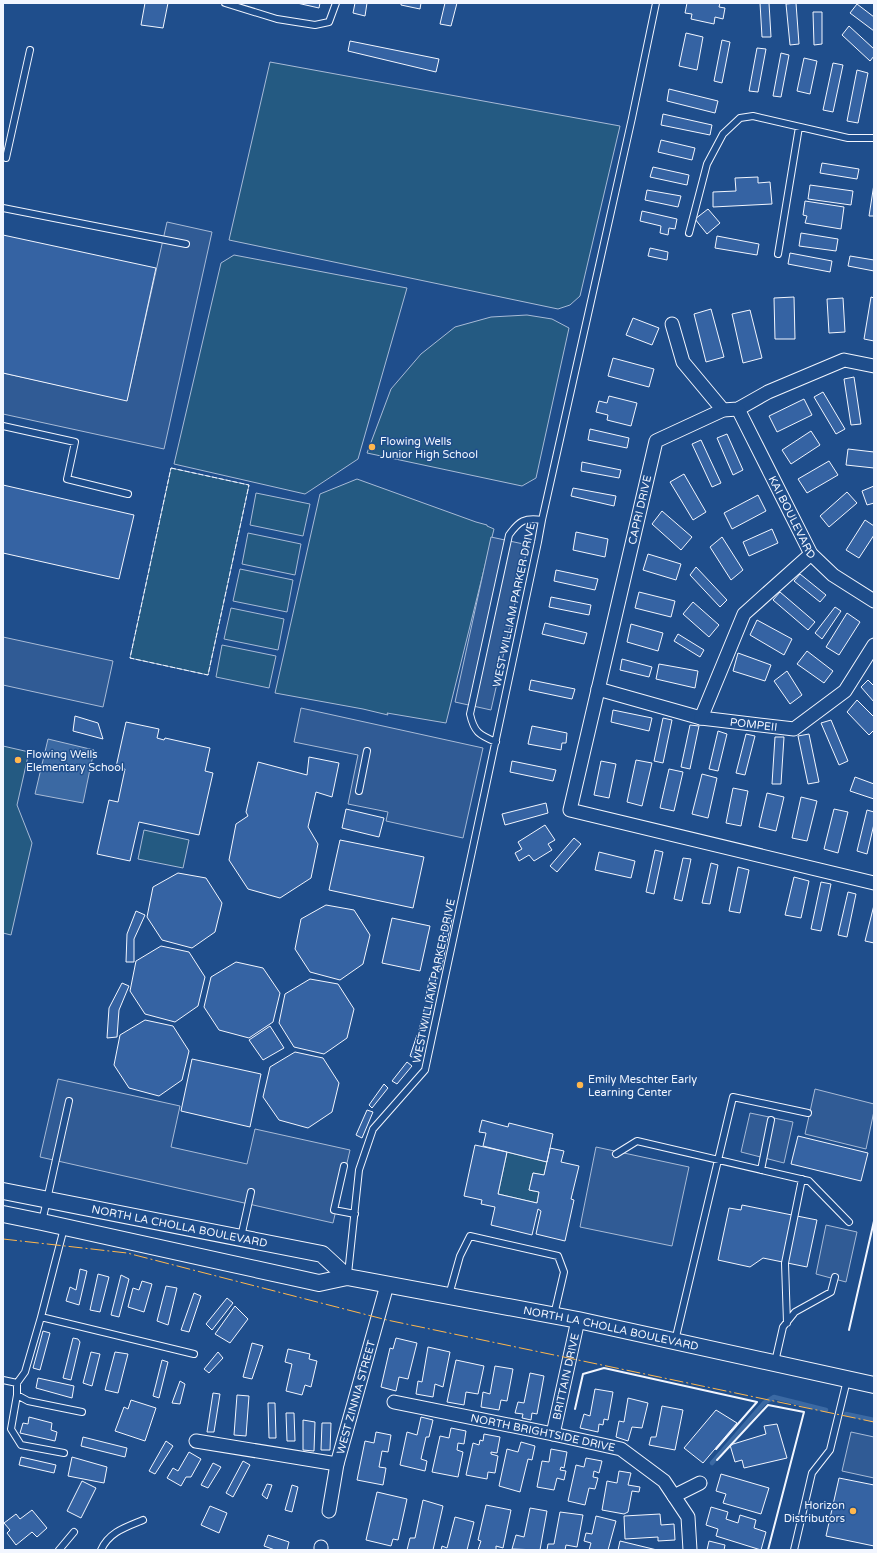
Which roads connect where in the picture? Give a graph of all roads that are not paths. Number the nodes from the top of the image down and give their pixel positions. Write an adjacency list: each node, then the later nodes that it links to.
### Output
1 (224, 3): 2 (lane)
2 (336, 3)
3 (656, 3): 18 (lane)
4 (30, 50): 7 (lane)
5 (799, 127): 6 (lane); 9 (lane); 11 (lane)
6 (874, 138)
7 (6, 158)
8 (3, 208): 10 (lane)
9 (689, 233)
10 (186, 244)
11 (778, 254)
12 (672, 324): 15 (street)
13 (874, 366): 14 (street, CAPRI DRIVE)
14 (738, 409): 15 (street, CAPRI DRIVE); 19 (street, KAI BOULEVARD)
15 (723, 410): 22 (street, CAPRI DRIVE)
16 (3, 426): 17 (lane)
17 (128, 494)
18 (542, 520): 24 (lane, WEST WILLIAM PARKER DRIVE); 24 (lane, WEST WILLIAM PARKER DRIVE)
19 (811, 554): 20 (street, KAI BOULEVARD); 23 (street)
20 (874, 601)
21 (874, 645): 23 (street, POMPEII)
22 (598, 690): 23 (street, POMPEII); 27 (street, CAPRI DRIVE)
23 (701, 718)
24 (496, 742): 40 (lane, WEST WILLIAM PARKER DRIVE)
25 (367, 750): 26 (lane)
26 (359, 791)
27 (874, 883)
28 (69, 1101): 38 (lane)
29 (808, 1114): 32 (lane)
30 (771, 1120): 34 (lane)
31 (616, 1154): 32 (lane)
32 (718, 1160): 34 (lane); 53 (lane)
33 (344, 1166): 40 (lane)
34 (761, 1170): 35 (lane)
35 (802, 1179): 42 (lane); 52 (lane)
36 (3, 1191): 38 (street, NORTH LA CHOLLA BOULEVARD)
37 (251, 1192): 44 (lane)
38 (46, 1199): 41 (lane); 44 (street, NORTH LA CHOLLA BOULEVARD)
39 (3, 1214): 41 (street, NORTH LA CHOLLA BOULEVARD)
40 (355, 1214): 45 (lane, WEST WILLIAM PARKER DRIVE)
41 (42, 1222): 43 (street, NORTH LA CHOLLA BOULEVARD)
42 (849, 1222)
43 (64, 1227): 45 (street, NORTH LA CHOLLA BOULEVARD); 50 (lane)
44 (240, 1238): 45 (street, NORTH LA CHOLLA BOULEVARD)
45 (347, 1277): 47 (street, NORTH LA CHOLLA BOULEVARD)
46 (835, 1277): 52 (lane)
47 (388, 1285): 48 (street, NORTH LA CHOLLA BOULEVARD); 66 (street, WEST ZINNIA STREET)
48 (449, 1296): 49 (street, NORTH LA CHOLLA BOULEVARD); 49 (lane)
49 (554, 1315): 51 (street, NORTH LA CHOLLA BOULEVARD)
50 (41, 1317): 54 (lane); 58 (lane)
51 (578, 1320): 53 (street, NORTH LA CHOLLA BOULEVARD); 63 (street, BRITTAIN DRIVE)
52 (787, 1323): 55 (lane)
53 (675, 1341): 55 (street, NORTH LA CHOLLA BOULEVARD)
54 (194, 1354)
55 (774, 1363): 56 (street, NORTH LA CHOLLA BOULEVARD)
56 (847, 1379): 59 (street, NORTH LA CHOLLA BOULEVARD); 75 (lane)
57 (3, 1380): 58 (lane)
58 (17, 1383): 60 (lane)
59 (874, 1385)
60 (17, 1394): 62 (lane); 65 (lane)
61 (394, 1402): 63 (street, NORTH BRIGHTSIDE DRIVE)
62 (82, 1412)
63 (553, 1434): 68 (street, NORTH BRIGHTSIDE DRIVE)
64 (196, 1441): 66 (street)
65 (64, 1453)
66 (337, 1464): 69 (street, WEST ZINNIA STREET)
67 (700, 1483): 68 (street)
68 (674, 1496): 74 (street, NORTH BRIGHTSIDE DRIVE)
69 (329, 1510)
70 (143, 1520): 73 (lane)
71 (74, 1532): 72 (lane)
72 (59, 1550)
73 (101, 1550)
74 (690, 1550)
75 (794, 1550)

